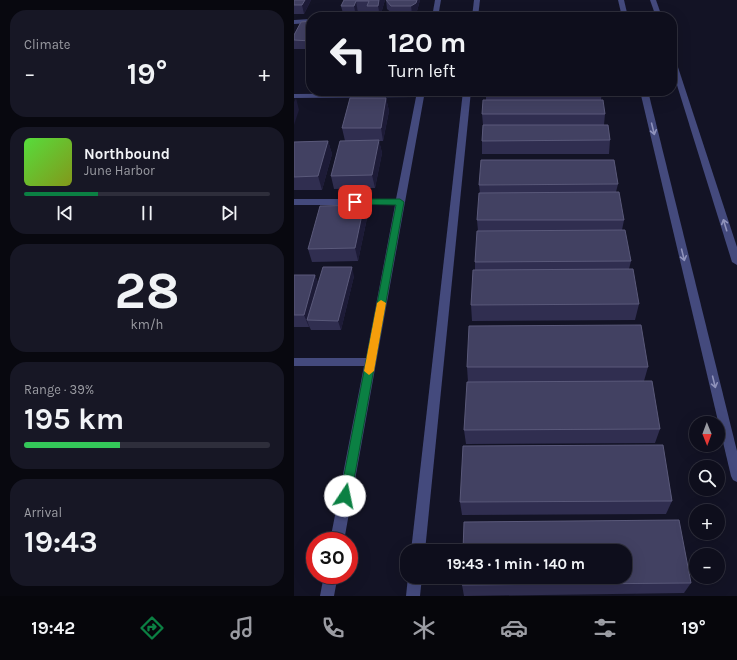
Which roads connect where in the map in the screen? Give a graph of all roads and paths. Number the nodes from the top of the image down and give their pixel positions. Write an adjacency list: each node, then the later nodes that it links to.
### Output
1 (438, 0): 5 (street)
2 (477, 0): 6 (street)
3 (621, 0): 7 (street)
4 (653, 0): 8 (street)
5 (436, 12)
6 (476, 12)
7 (624, 12)
8 (657, 12)
9 (294, 22): 10 (street)
10 (306, 22)
11 (677, 74): 19 (street, one-way to 11)
12 (294, 96): 13 (street)
13 (306, 96)
14 (420, 96): 18 (street)
15 (466, 96): 24 (street)
16 (645, 96): 22 (street, one-way to 22)
17 (294, 202): 18 (street)
18 (400, 202): 21 (street)
19 (737, 262)
20 (294, 362): 21 (street)
21 (371, 362): 23 (street)
22 (737, 476)
23 (339, 532)
24 (419, 544)
25 (329, 584): 27 (street)
26 (414, 584): 28 (street)
27 (327, 596)
28 (413, 596)

